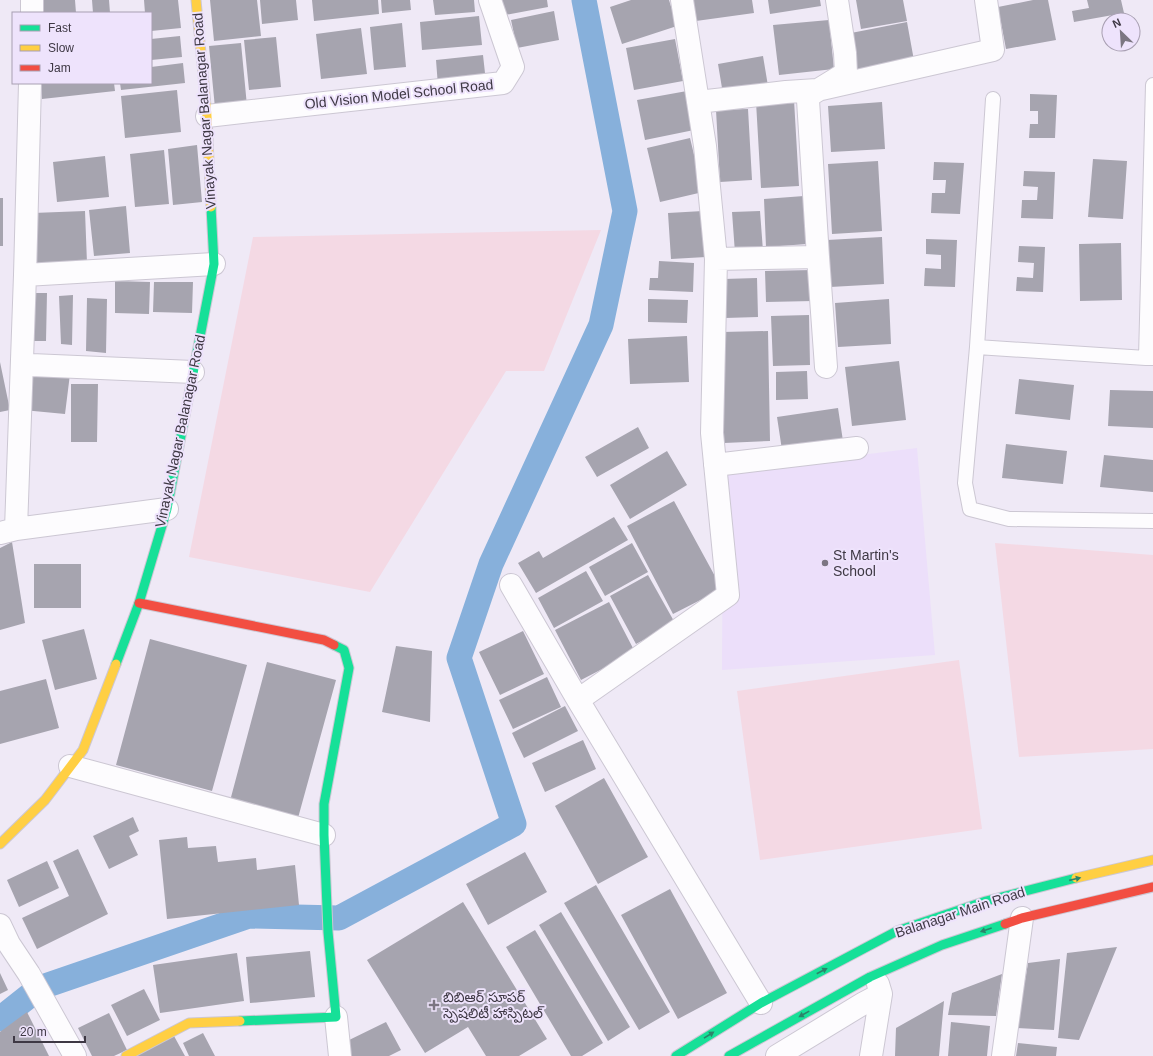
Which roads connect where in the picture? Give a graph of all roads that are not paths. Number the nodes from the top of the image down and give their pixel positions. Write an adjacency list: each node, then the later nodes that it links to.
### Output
1 (32, 0): 7 (street)
2 (196, 0): 13 (street, Vinayak Nagar Balanagar Road)
3 (490, 0): 13 (street, Old Vision Model School Road)
4 (682, 0): 12 (street)
5 (837, 0): 10 (street)
6 (986, 0): 10 (street)
7 (32, 12)
8 (30, 84): 17 (street)
9 (1153, 85): 19 (lane)
10 (817, 90): 12 (street); 14 (street)
11 (994, 99): 18 (lane)
12 (698, 102): 15 (street)
13 (207, 116): 16 (street, Vinayak Nagar Balanagar Road)
14 (818, 257): 15 (street); 21 (street)
15 (716, 259): 24 (street)
16 (214, 264): 17 (street); 22 (street, Vinayak Nagar Balanagar Road)
17 (25, 275): 27 (street)
18 (977, 347): 19 (lane); 26 (lane)
19 (1149, 358)
20 (31, 365): 22 (street)
21 (826, 368)
22 (193, 372): 25 (street, Vinayak Nagar Balanagar Road)
23 (857, 448): 24 (street)
24 (715, 465): 30 (street)
25 (167, 509): 27 (street); 29 (street, Vinayak Nagar Balanagar Road)
26 (1153, 521)
27 (8, 531)
28 (511, 585): 30 (street)
29 (139, 603): 31 (street, Vinayak Nagar Balanagar Road); 32 (street)
30 (578, 700): 39 (street)
31 (70, 766): 32 (street); 33 (street, Vinayak Nagar Balanagar Road)
32 (324, 835): 40 (street)
33 (0, 844)
34 (1153, 860): 39 (street, Balanagar Main Road, one-way to 34)
35 (1153, 887): 36 (street, Balanagar Main Road)
36 (1022, 918): 38 (street, Balanagar Main Road, one-way to 38); 48 (street)
37 (0, 925): 41 (street)
38 (878, 984): 45 (street, Balanagar Main Road, one-way to 45); 46 (street); 47 (street)
39 (761, 1003): 44 (street, Balanagar Main Road, one-way to 39)
40 (336, 1017): 42 (street); 43 (street)
41 (75, 1056)
42 (126, 1056)
43 (340, 1056)
44 (676, 1056)
45 (729, 1056)
46 (777, 1056)
47 (871, 1056)
48 (1003, 1056)

